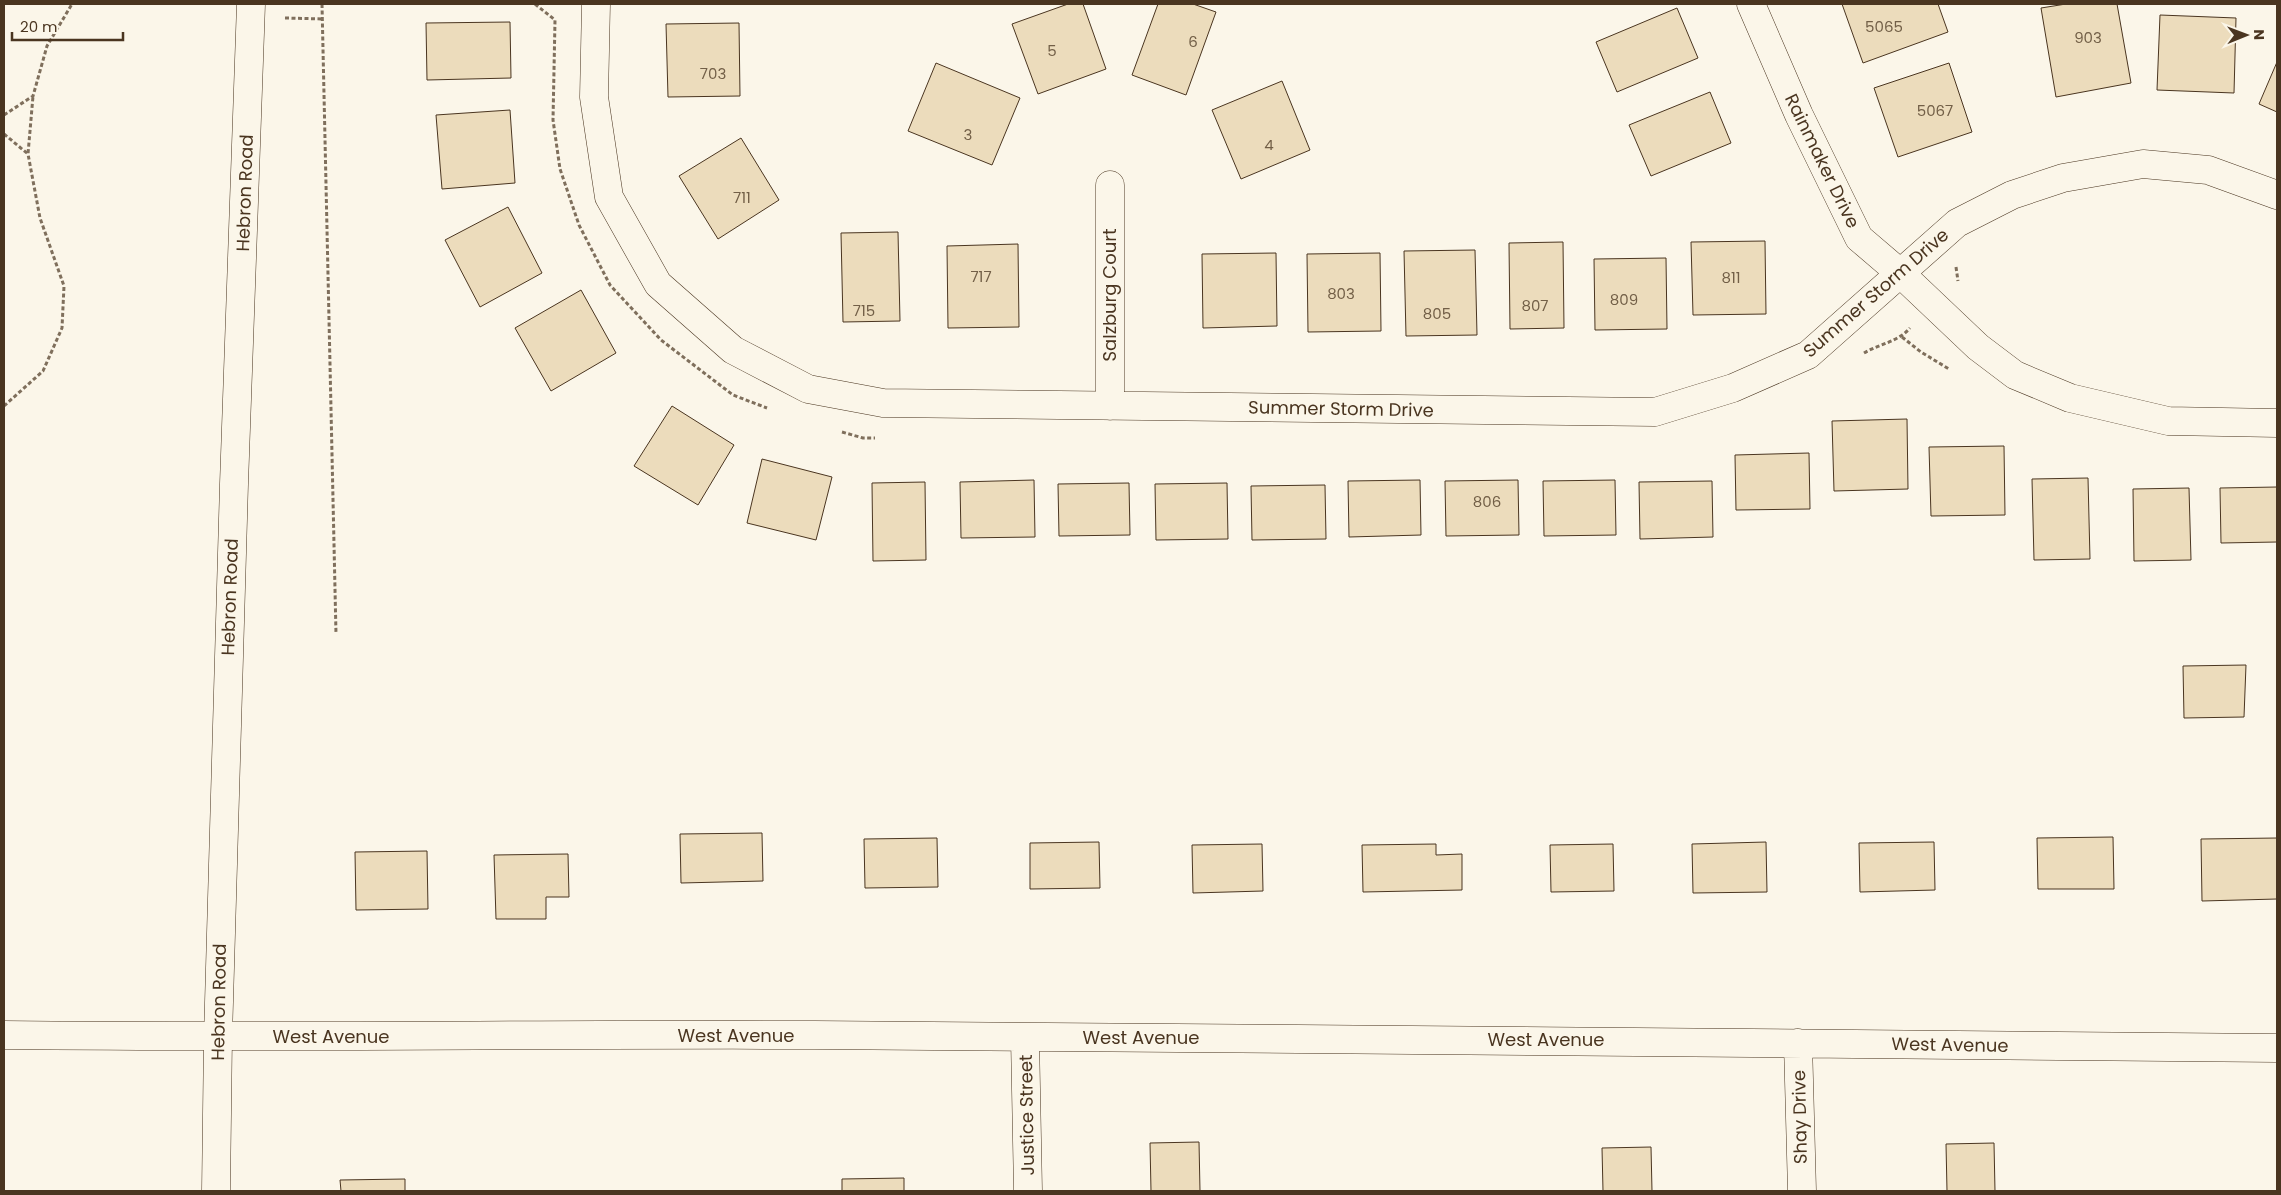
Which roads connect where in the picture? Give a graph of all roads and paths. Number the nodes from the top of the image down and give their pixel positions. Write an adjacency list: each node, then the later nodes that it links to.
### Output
1 (72, 4): 7 (path)
2 (322, 4): 6 (path)
3 (596, 4): 18 (street, Summer Storm Drive)
4 (1751, 4): 14 (street, Rainmaker Drive)
5 (251, 10): 6 (path); 22 (street, Hebron Road)
6 (323, 19): 20 (path)
7 (33, 96): 8 (path); 10 (path)
8 (4, 115)
9 (4, 134): 10 (path)
10 (28, 154): 17 (path)
11 (1110, 184): 18 (street, Salzburg Court)
12 (2277, 195): 14 (street, Summer Storm Drive)
13 (1956, 260): 15 (path)
14 (1900, 273): 15 (street, Rainmaker Drive); 18 (street, Summer Storm Drive)
15 (1933, 304): 16 (path); 19 (street, Rainmaker Drive)
16 (1902, 337)
17 (4, 406)
18 (1110, 406)
19 (2277, 423)
20 (336, 634)
21 (4, 1035): 22 (street, West Avenue)
22 (218, 1037): 23 (street, West Avenue); 26 (street, Hebron Road)
23 (1025, 1038): 24 (street, West Avenue); 27 (street, Justice Street)
24 (1798, 1044): 25 (street, West Avenue); 28 (street, Shay Drive)
25 (2277, 1048)
26 (216, 1191)
27 (1028, 1191)
28 (1802, 1191)

